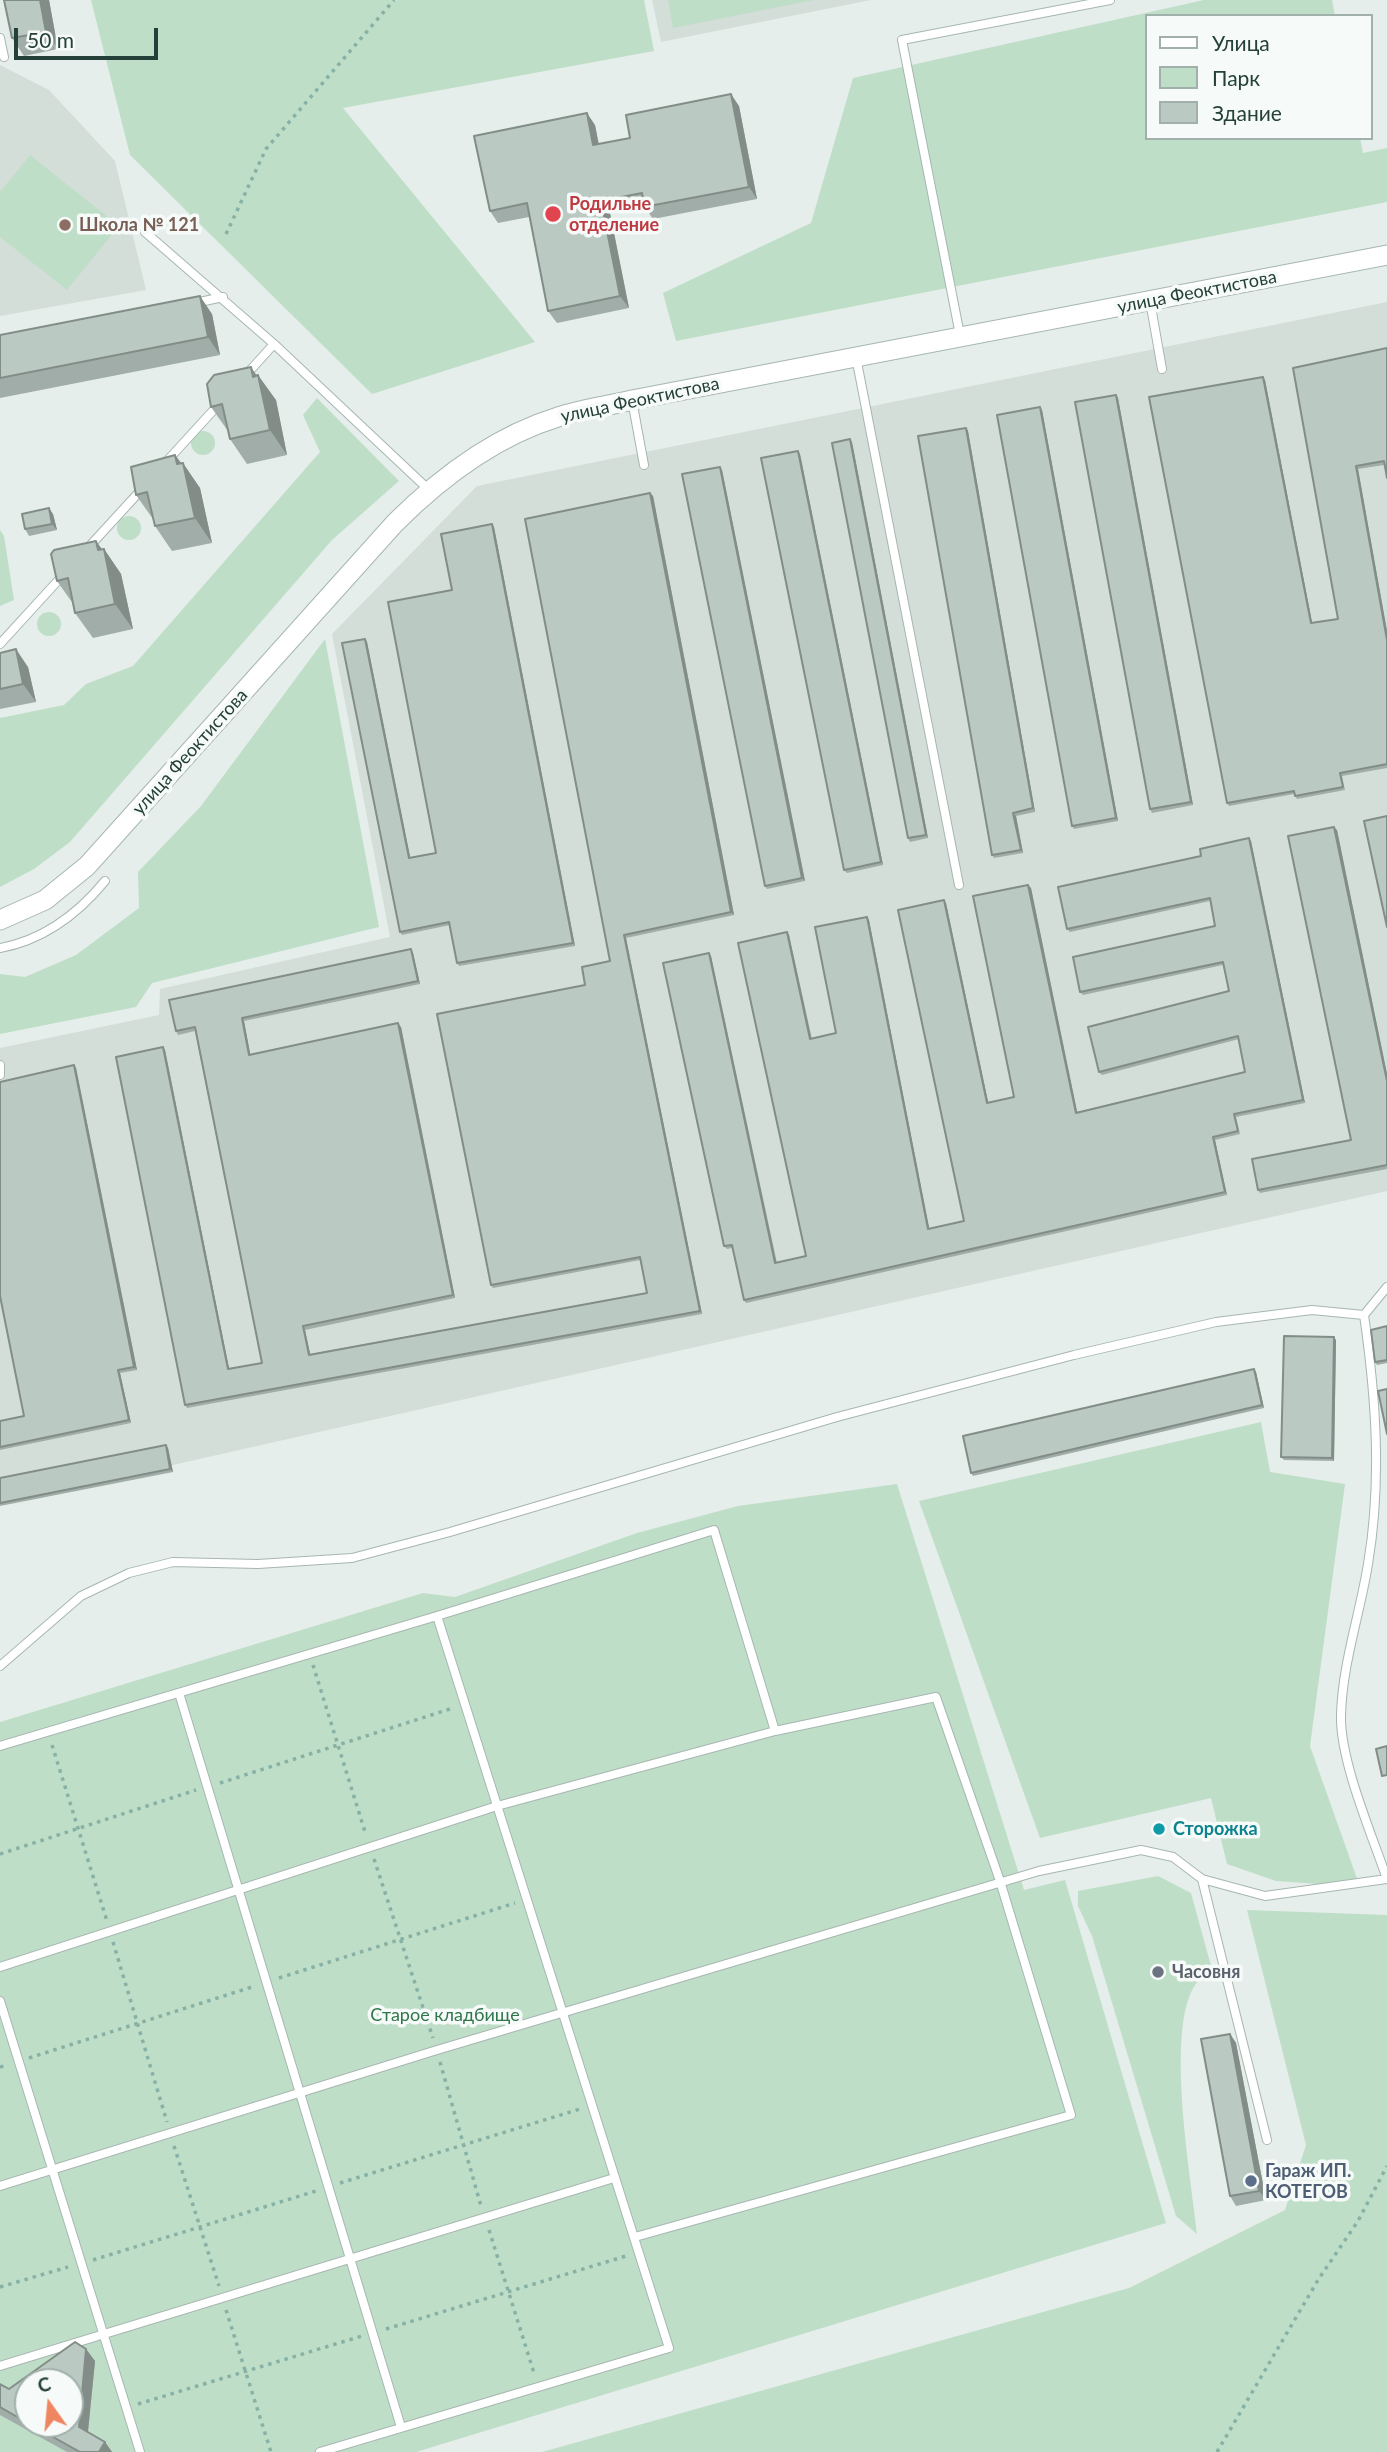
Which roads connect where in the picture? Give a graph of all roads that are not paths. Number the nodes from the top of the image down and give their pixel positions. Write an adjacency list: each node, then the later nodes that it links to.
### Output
1 (1110, 0): 9 (lane)
2 (0, 38): 3 (lane)
3 (4, 57)
4 (145, 232): 6 (lane)
5 (1387, 255): 7 (street, улица Феоктистова)
6 (223, 298): 8 (lane); 10 (lane)
7 (1150, 301): 9 (street, улица Феоктистова); 12 (lane)
8 (183, 305)
9 (960, 337): 11 (street, улица Феоктистова)
10 (274, 344): 13 (lane); 19 (lane)
11 (856, 357): 15 (street, улица Феоктистова); 24 (lane)
12 (1162, 369)
13 (238, 384)
14 (229, 394): 17 (lane)
15 (632, 400): 16 (lane); 19 (street, улица Феоктистова)
16 (644, 465)
17 (156, 474)
18 (146, 484): 20 (lane)
19 (428, 489): 25 (street, улица Феоктистова)
20 (82, 554)
21 (73, 564): 22 (lane)
22 (0, 644)
23 (105, 881): 26 (lane)
24 (959, 885)
25 (0, 920)
26 (0, 948)
27 (0, 1065): 28 (lane)
28 (0, 1075)
29 (1387, 1287): 30 (lane)
30 (1364, 1315): 32 (lane); 38 (lane)
31 (437, 1616): 33 (lane); 34 (lane); 36 (lane)
32 (0, 1665)
33 (179, 1693): 35 (lane); 40 (lane)
34 (775, 1731): 36 (lane); 39 (lane)
35 (0, 1746)
36 (497, 1806): 40 (lane); 43 (lane)
37 (1202, 1879): 38 (lane); 39 (lane); 45 (lane)
38 (1387, 1879)
39 (1000, 1881): 43 (lane); 49 (lane)
40 (239, 1889): 41 (lane); 44 (lane)
41 (0, 1967)
42 (0, 2001): 46 (lane)
43 (561, 2013): 44 (lane); 47 (lane)
44 (301, 2094): 46 (lane); 50 (lane)
45 (1267, 2140)
46 (50, 2169): 48 (lane); 51 (lane)
47 (614, 2178): 49 (lane); 50 (lane)
48 (0, 2186)
49 (635, 2237): 53 (lane)
50 (349, 2258): 51 (lane); 53 (lane)
51 (102, 2335): 52 (lane); 54 (lane)
52 (0, 2366)
53 (401, 2427): 55 (lane)
54 (140, 2452)
55 (320, 2452)

